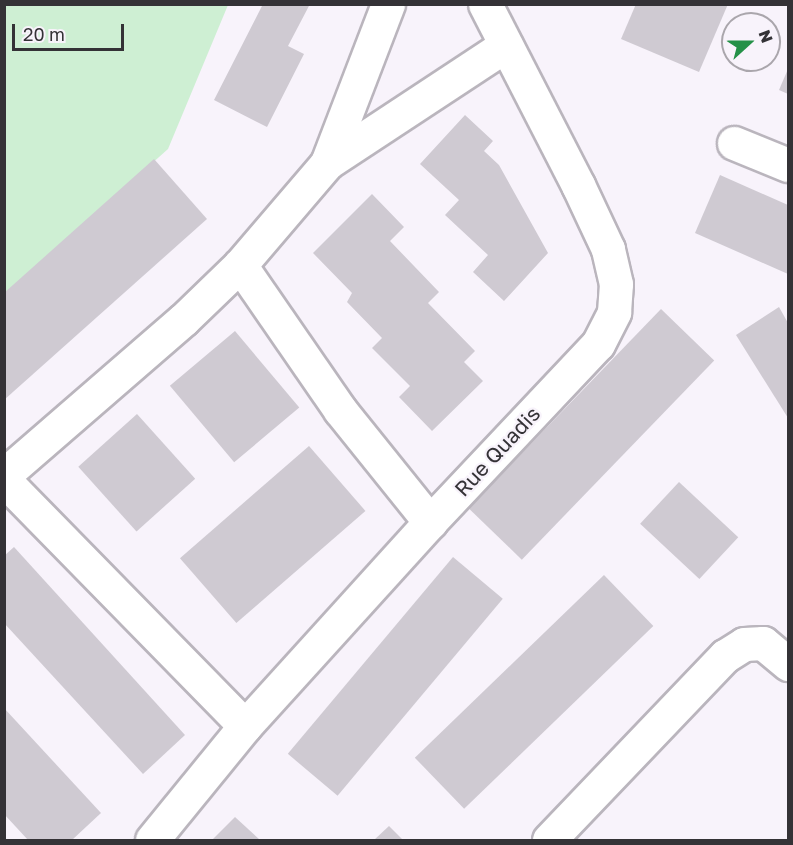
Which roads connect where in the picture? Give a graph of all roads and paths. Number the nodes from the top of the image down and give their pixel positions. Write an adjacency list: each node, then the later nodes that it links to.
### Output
1 (388, 4): 5 (street)
2 (485, 4): 3 (street, Rue Quadis)
3 (506, 45): 5 (street); 10 (street, Rue Quadis)
4 (734, 143): 6 (street)
5 (327, 163): 7 (street)
6 (789, 165)
7 (240, 265): 8 (street); 10 (street)
8 (4, 475)
9 (4, 480): 12 (street)
10 (430, 522): 12 (street, Rue Quadis)
11 (789, 664): 13 (street)
12 (245, 726): 14 (street, Rue Quadis)
13 (558, 837)
14 (152, 840)

